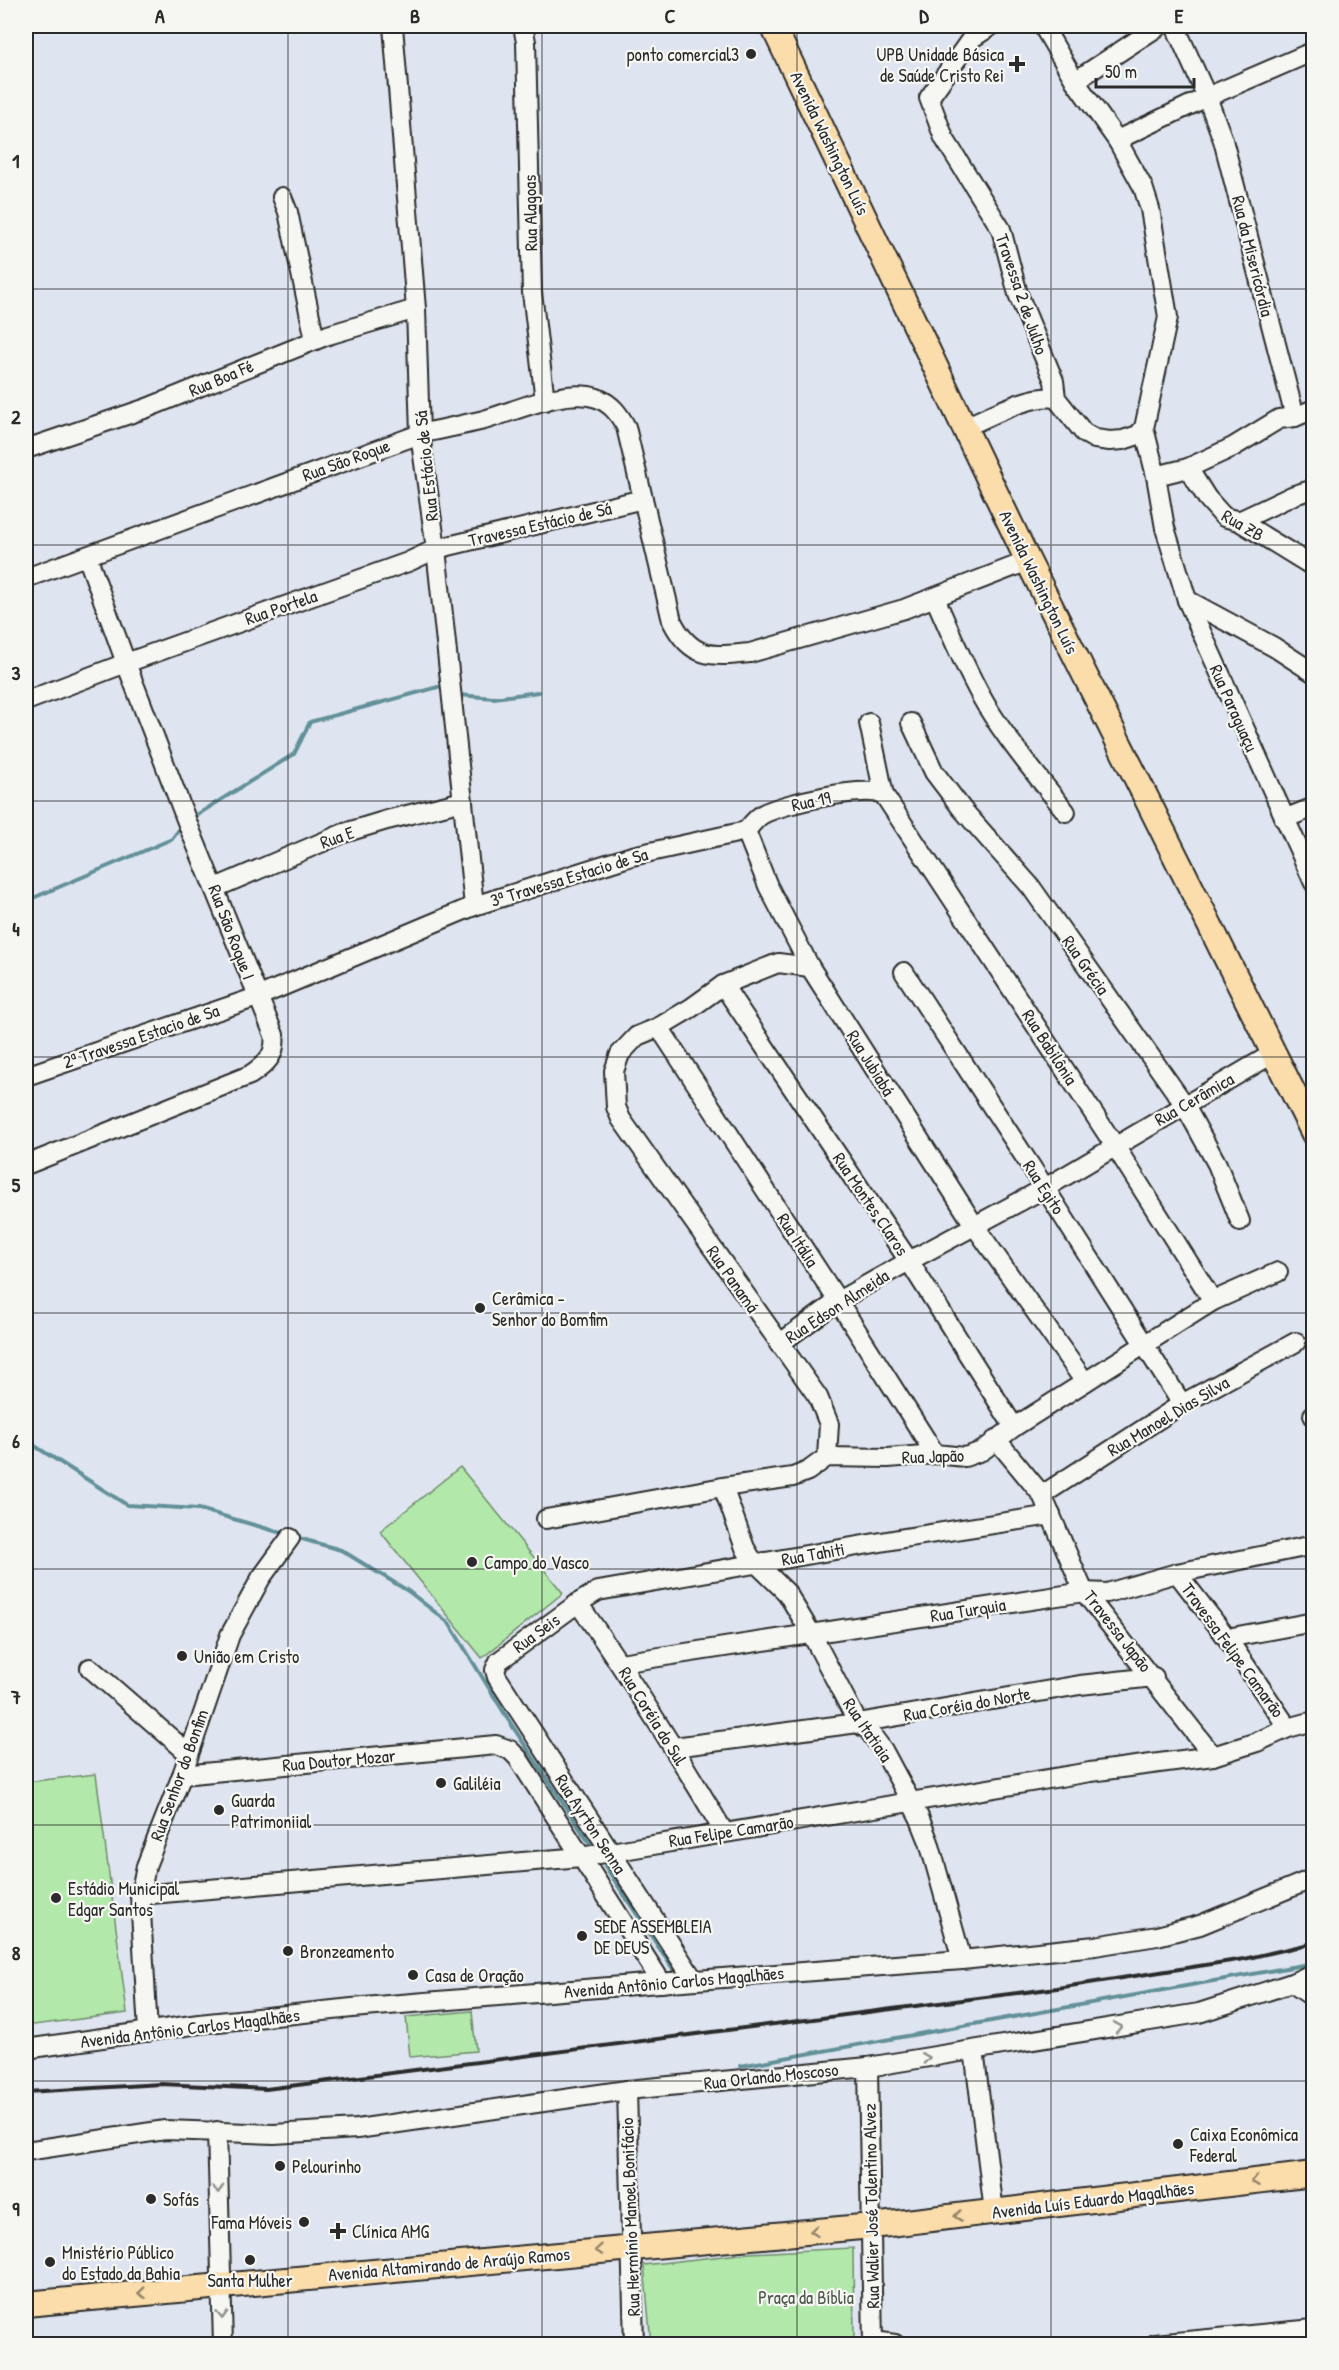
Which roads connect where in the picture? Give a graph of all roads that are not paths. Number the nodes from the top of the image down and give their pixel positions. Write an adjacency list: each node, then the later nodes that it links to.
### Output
1 (393, 26): 13 (street, Rua Estácio de Sá)
2 (523, 26): 16 (street, Rua Alagoas)
3 (773, 26): 19 (main road, Avenida Washington Luís)
4 (991, 26): 15 (street, Travessa 2 de Julho)
5 (1043, 26): 9 (street)
6 (1158, 26): 9 (street)
7 (1175, 26): 10 (street, Rua da Misericórdia)
8 (1314, 51): 10 (street)
9 (1076, 81): 11 (street)
10 (1207, 96): 11 (street); 18 (street, Rua da Misericórdia)
11 (1117, 140): 20 (street)
12 (282, 197): 14 (street)
13 (416, 309): 14 (street, Rua Boa Fé); 21 (street, Rua Estácio de Sá)
14 (315, 340): 22 (street, Rua Boa Fé)
15 (1056, 398): 19 (street); 20 (street)
16 (544, 401): 21 (street, Rua São Roque); 26 (street, Rua São Roque)
17 (1314, 410): 18 (street)
18 (1295, 417): 23 (street)
19 (965, 427): 31 (main road, Avenida Washington Luís)
20 (1144, 428): 24 (street, Rua Paraguaçu)
21 (420, 434): 28 (street, Rua Estácio de Sá); 29 (street, Rua São Roque)
22 (26, 449)
23 (1188, 468): 24 (street); 27 (street, Rua ZB)
24 (1156, 476): 34 (street, Rua Paraguaçu)
25 (1314, 489): 27 (street)
26 (643, 499): 28 (street, Travessa Estácio de Sá); 33 (street)
27 (1239, 521): 30 (street, Rua ZB)
28 (436, 549): 35 (street, Rua Portela); 41 (street, Rua Estácio de Sá)
29 (87, 556): 32 (street, Rua São Roque); 35 (street, Rua São Roque I)
30 (1309, 560)
31 (1028, 561): 33 (street); 54 (main road, Avenida Washington Luís)
32 (26, 578)
33 (934, 598): 43 (street)
34 (1187, 600): 36 (street); 44 (street, Rua Paraguaçu)
35 (126, 663): 37 (street, Rua Portela); 47 (street, Rua São Roque I)
36 (1314, 673)
37 (26, 701)
38 (870, 723): 40 (street)
39 (911, 723): 56 (street, Rua Grécia)
40 (884, 795): 45 (street, Rua 19); 58 (street, Rua Babilônia)
41 (464, 801): 47 (street, Rua E); 48 (street, Rua Estácio de Sá)
42 (1314, 807): 44 (street)
43 (1066, 812)
44 (1284, 819): 46 (street, Rua Paraguaçu)
45 (746, 831): 48 (street, 3ª Travessa Estacio de Sa); 49 (street)
46 (1314, 883)
47 (215, 888): 52 (street, Rua São Roque I)
48 (474, 906): 52 (street, 3ª Travessa Estacio de Sa)
49 (810, 967): 51 (street); 62 (street, Rua Jubiabá)
50 (904, 972): 60 (street, Rua Egito)
51 (723, 985): 53 (street); 63 (street, Rua Montes Claros)
52 (257, 997): 55 (street, 2ª Travessa Estacio de Sa); 59 (street, Rua São Roque I)
53 (659, 1027): 65 (street, Rua Itália); 68 (street, Rua Panamá)
54 (1274, 1053): 56 (street, Rua Cerâmica); 57 (main road, Avenida Washington Luís)
55 (26, 1076)
56 (1184, 1104): 58 (street, Rua Cerâmica); 61 (street, Rua Grécia)
57 (1314, 1134)
58 (1115, 1146): 60 (street, Rua Edson Almeida); 66 (street, Rua Babilônia)
59 (26, 1166)
60 (1045, 1188): 62 (street, Rua Edson Almeida); 69 (street, Rua Egito)
61 (1240, 1221)
62 (974, 1225): 63 (street, Rua Edson Almeida); 70 (street, Rua Jubiabá)
63 (909, 1261): 65 (street, Rua Edson Almeida); 72 (street, Rua Montes Claros)
64 (1278, 1272): 66 (street, Rua Japão)
65 (838, 1301): 68 (street, Rua Edson Almeida); 74 (street, Rua Itália)
66 (1213, 1301): 69 (street, Rua Japão)
67 (1296, 1342): 71 (street, Rua Manoel Dias Silva)
68 (779, 1344): 75 (street, Rua Panamá)
69 (1144, 1345): 70 (street, Rua Japão); 71 (street, Rua Egito)
70 (1085, 1382): 72 (street, Rua Japão)
71 (1182, 1404): 77 (street, Rua Manoel Dias Silva)
72 (1014, 1426): 73 (street, Rua Japão)
73 (996, 1439): 74 (street, Rua Japão); 77 (street, Travessa Japão)
74 (935, 1454): 75 (street, Rua Japão)
75 (827, 1457): 76 (street)
76 (723, 1487): 79 (street); 82 (street, Rua Itatiaia)
77 (1042, 1495): 78 (street, Travessa Japão)
78 (1051, 1515): 82 (street, Rua Tahiti); 84 (street, Travessa Japão)
79 (546, 1519)
80 (290, 1538): 98 (street, Rua Senhor do Bonfim)
81 (1314, 1545): 83 (street, Rua Turquia)
82 (756, 1563): 85 (street, Rua Tahiti); 87 (street, Rua Itatiaia)
83 (1177, 1574): 84 (street, Rua Turquia); 88 (street, Travessa Felipe Camarão)
84 (1084, 1592): 87 (street, Rua Turquia); 92 (street, Travessa Japão)
85 (578, 1603): 89 (street, Rua Coréia do Sul); 90 (street, Rua Seis)
86 (1314, 1622): 88 (street)
87 (812, 1635): 89 (street, Rua Turquia); 94 (street, Rua Itatiaia)
88 (1227, 1638): 95 (street, Travessa Felipe Camarão)
89 (620, 1663): 97 (street, Rua Coréia do Sul)
90 (496, 1665): 103 (street, Rua Ayrton Senna)
91 (90, 1668): 98 (street)
92 (1154, 1677): 94 (street, Rua Coréia do Norte); 99 (street, Travessa Japão)
93 (1314, 1721): 95 (street, Rua Felipe Camarão)
94 (858, 1723): 97 (street, Rua Coréia do Norte); 101 (street, Rua Itatiaia)
95 (1288, 1728): 99 (street, Rua Felipe Camarão)
96 (496, 1745): 100 (street, Rua Doutor Mozar); 104 (street, Rua Ayrton Senna)
97 (674, 1747): 102 (street, Rua Coréia do Sul)
98 (188, 1753): 100 (street, Rua Senhor do Bonfim)
99 (1214, 1756): 101 (street, Rua Felipe Camarão)
100 (182, 1775): 106 (street, Rua Senhor do Bonfim)
101 (911, 1802): 102 (street, Rua Felipe Camarão); 107 (street, Rua Itatiaia)
102 (724, 1832): 103 (street, Rua Felipe Camarão)
103 (609, 1851): 104 (street, Rua Felipe Camarão); 109 (street, Rua Ayrton Senna)
104 (581, 1857): 106 (street, Rua Felipe Camarão); 110 (street, Rua Ayrton Senna)
105 (1314, 1878): 107 (street, Avenida Antônio Carlos Magalhães)
106 (140, 1895): 113 (street, Rua Senhor do Bonfim)
107 (962, 1960): 109 (street, Avenida Antônio Carlos Magalhães)
108 (1314, 1973): 111 (street, Rua Orlando Moscoso)
109 (694, 1980): 110 (street, Avenida Antônio Carlos Magalhães)
110 (662, 1983): 113 (street, Avenida Antônio Carlos Magalhães)
111 (1292, 1983): 112 (street); 115 (street, Rua Orlando Moscoso, one-way to 111)
112 (1314, 1998)
113 (148, 2032): 114 (street, Avenida Antônio Carlos Magalhães)
114 (26, 2049)
115 (974, 2050): 116 (street, Rua Orlando Moscoso, one-way to 115); 121 (street)
116 (868, 2067): 117 (street, Rua Orlando Moscoso); 122 (street, Rua Walier José Tolentino Alvez)
117 (627, 2090): 118 (street, Rua Orlando Moscoso); 123 (street, Rua Hermínio Manoel Bonifácio)
118 (217, 2131): 119 (street); 124 (street, one-way to 124)
119 (26, 2151)
120 (1314, 2174): 121 (main road, Avenida Luís Eduardo Magalhães, one-way to 121)
121 (994, 2212): 122 (main road, Avenida Luís Eduardo Magalhães, one-way to 122)
122 (872, 2226): 123 (main road, Avenida Altamirando de Araújo Ramos, one-way to 123); 127 (street, Rua Walier José Tolentino Alvez)
123 (630, 2247): 124 (main road, Avenida Altamirando de Araújo Ramos, one-way to 124); 129 (street, Rua Hermínio Manoel Bonifácio)
124 (221, 2285): 125 (main road, Avenida Altamirando de Araújo Ramos, one-way to 125); 128 (street, one-way to 128)
125 (26, 2304)
126 (1314, 2329): 131 (street)
127 (874, 2343): 130 (street)
128 (223, 2344)
129 (634, 2344)
130 (895, 2344)
131 (1155, 2344)

